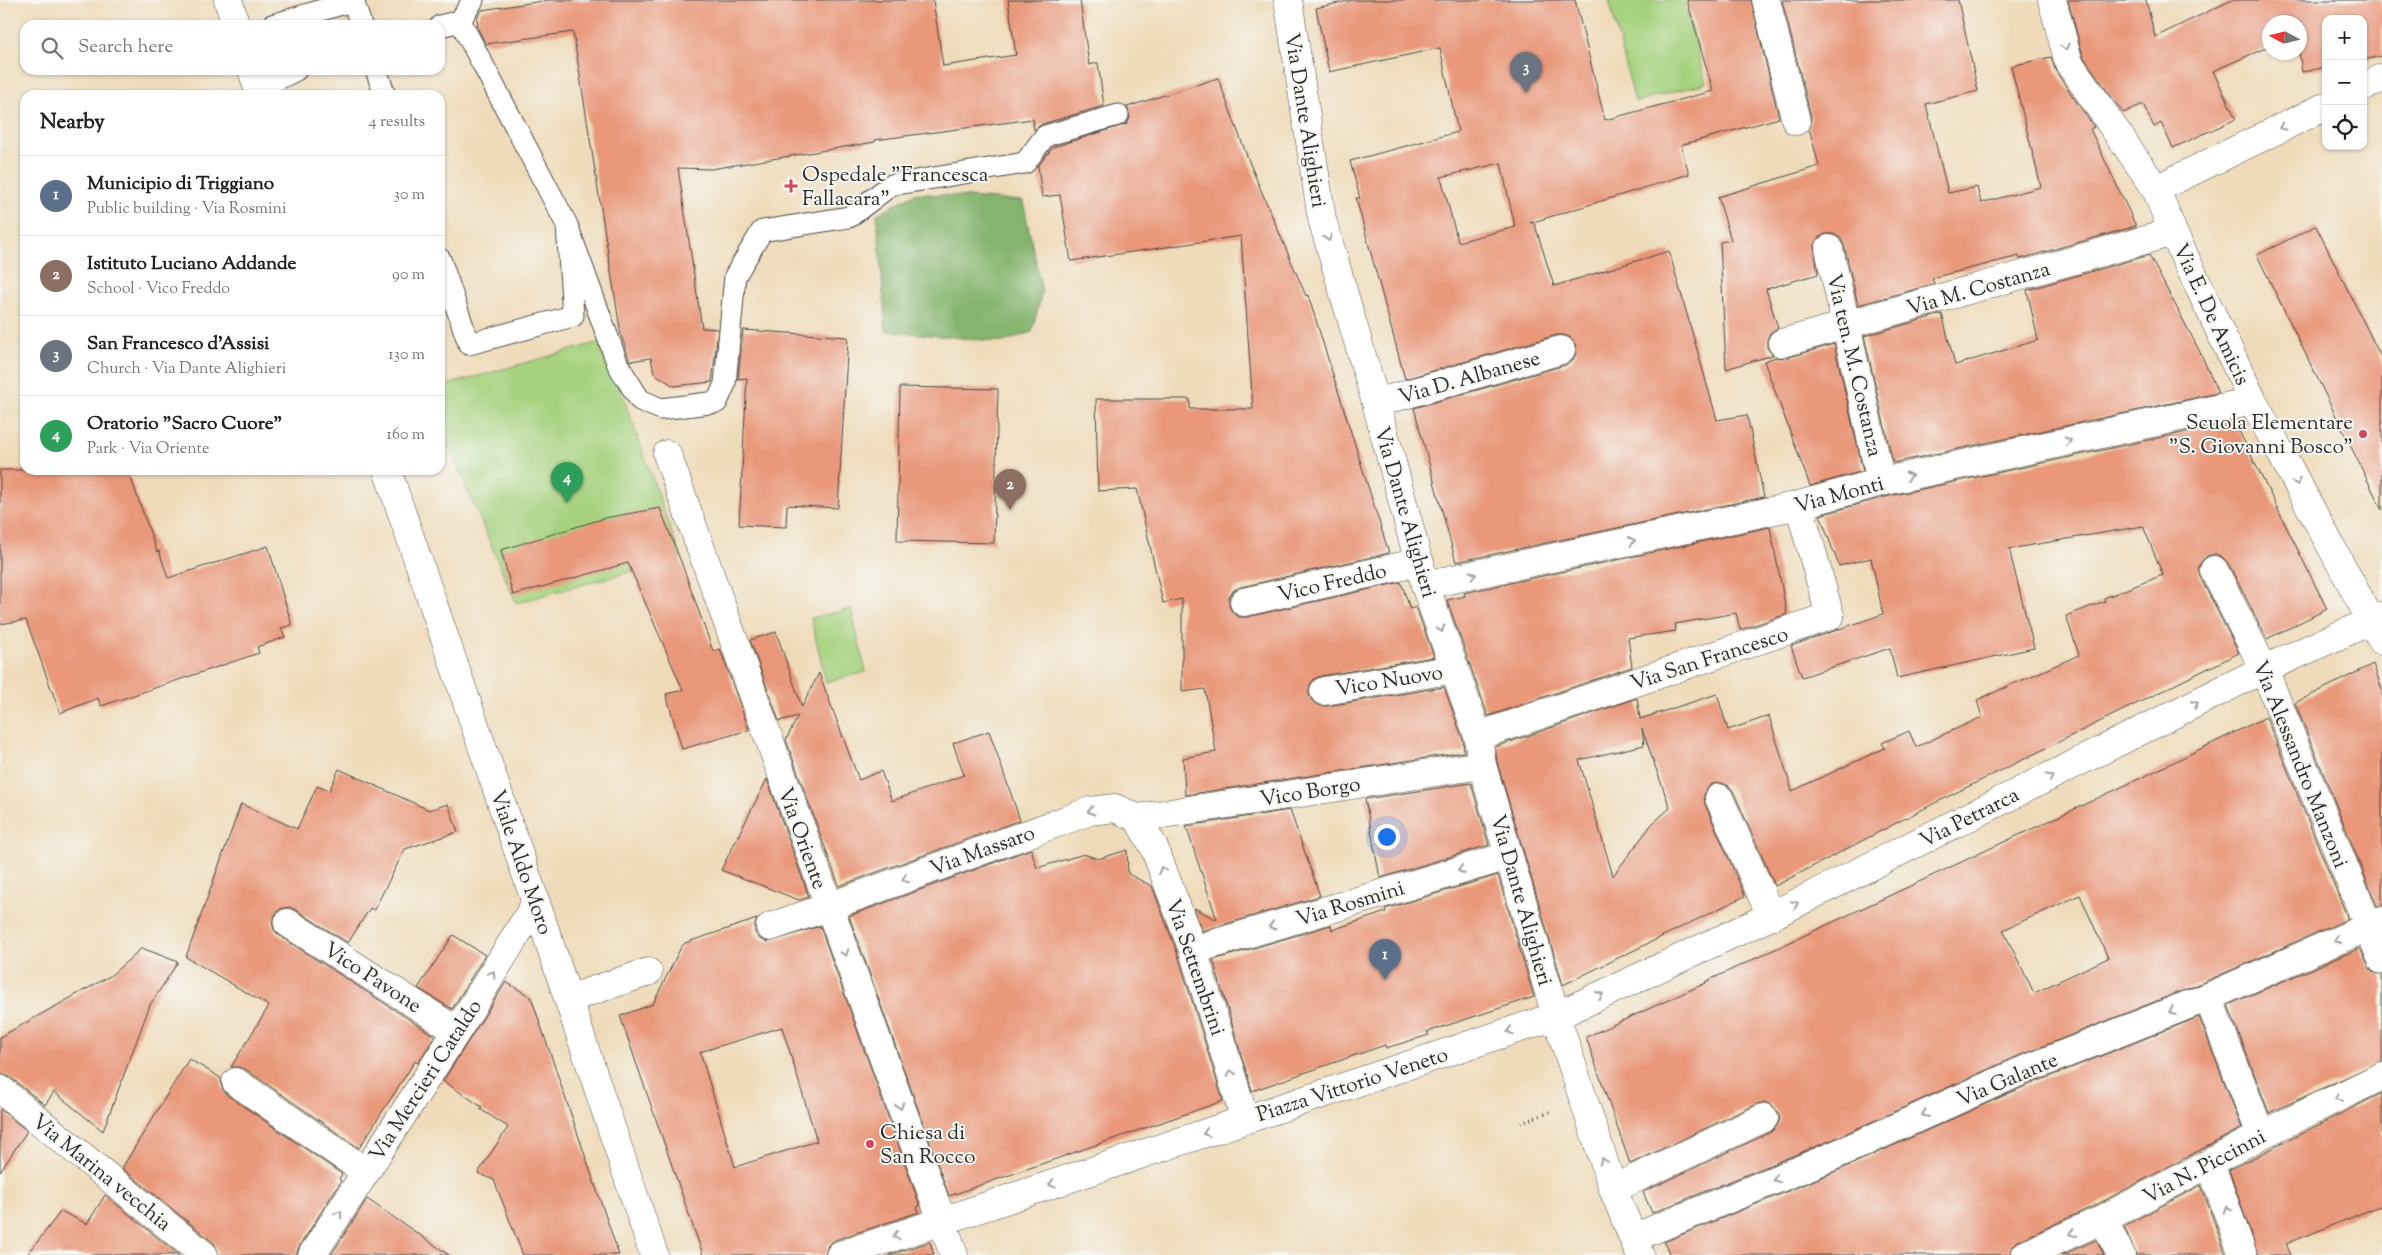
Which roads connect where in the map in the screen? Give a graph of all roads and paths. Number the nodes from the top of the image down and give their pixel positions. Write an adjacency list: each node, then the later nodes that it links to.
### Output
1 (228, 0): 7 (street)
2 (473, 0): 10 (lane)
3 (1288, 0): 29 (street, Via Dante Alighieri, one-way to 29)
4 (1766, 0): 19 (street)
5 (2052, 0): 20 (street, Via E. De Amicis, one-way to 20)
6 (353, 1): 8 (lane); 9 (lane)
7 (234, 20)
8 (289, 20)
9 (359, 20)
10 (450, 23): 21 (lane)
11 (283, 75): 14 (lane)
12 (378, 75): 16 (lane)
13 (2382, 78): 15 (street)
14 (257, 85)
15 (2367, 85)
16 (383, 90)
17 (2322, 108): 20 (street, one-way to 20)
18 (1118, 115): 21 (lane)
19 (1796, 121)
20 (2156, 189): 22 (street, Via E. De Amicis)
21 (567, 225): 24 (lane)
22 (2173, 232): 25 (street, Via M. Costanza); 28 (street, Via E. De Amicis)
23 (1829, 249): 25 (street, Via ten. M. Costanza)
24 (445, 274)
25 (1847, 326): 26 (street, Via M. Costanza); 32 (street, Via ten. M. Costanza)
26 (1782, 343)
27 (1561, 350): 29 (street, Via D. Albanese)
28 (2253, 401): 32 (street, Via Monti, one-way to 28); 37 (street, Via E. De Amicis, one-way to 37)
29 (1376, 403): 35 (street, Via Dante Alighieri)
30 (667, 454): 47 (street, Via Oriente)
31 (389, 475): 46 (street, Viale Aldo Moro)
32 (1881, 482): 33 (street, Via Monti)
33 (1799, 505): 35 (street, Via Monti, one-way to 33); 41 (street, Via San Francesco)
34 (2214, 570): 39 (street, Via Alessandro Manzoni)
35 (1422, 574): 36 (street, Vico Freddo); 38 (street, Via Dante Alighieri, one-way to 38)
36 (1244, 602)
37 (2379, 626): 39 (street, Via Petrarca)
38 (1455, 668): 40 (street, Vico Nuovo); 41 (street, Via Dante Alighieri)
39 (2264, 669): 48 (street, Via Petrarca, one-way to 39); 50 (street, Via Alessandro Manzoni)
40 (1324, 690)
41 (1478, 736): 42 (street, Via Dante Alighieri)
42 (1482, 765): 44 (street, Vico Borgo); 45 (street, Via Dante Alighieri)
43 (1718, 798): 48 (street)
44 (1137, 818): 47 (street, Via Massaro, one-way to 47); 52 (street, Via Settembrini, one-way to 44)
45 (1508, 856): 52 (street, Via Rosmini, one-way to 52); 57 (street, Via Dante Alighieri)
46 (536, 903): 56 (street, Viale Aldo Moro); 58 (street, Via Mercieri Cataldo, one-way to 46)
47 (828, 907): 51 (street, Via Massaro); 69 (street, Via Oriente, one-way to 69)
48 (1771, 916): 57 (street, Via Petrarca, one-way to 48)
49 (288, 923): 58 (street, Vico Pavone)
50 (2375, 924): 53 (street, Via Alessandro Manzoni); 55 (street, Via Galante, one-way to 55)
51 (770, 927)
52 (1193, 950): 63 (street, Via Settembrini, one-way to 52)
53 (2382, 960)
54 (648, 972): 56 (street)
55 (2208, 997): 64 (street); 70 (street, Via Galante, one-way to 70)
56 (568, 999): 73 (street, Viale Aldo Moro)
57 (1556, 1016): 63 (street, Piazza Vittorio Veneto, one-way to 63); 67 (street, one-way to 57)
58 (457, 1031): 66 (street, Via Mercieri Cataldo)
59 (2382, 1076): 64 (street, Via N. Piccinni, one-way to 64)
60 (236, 1082): 66 (street)
61 (0, 1089): 71 (street, Via Marina vecchia)
62 (1764, 1118): 67 (street)
63 (1245, 1120): 69 (street, Piazza Vittorio Veneto, one-way to 69)
64 (2261, 1135): 65 (street, Via N. Piccinni)
65 (2210, 1163): 68 (street, Via N. Piccinni); 78 (street, one-way to 65)
66 (366, 1172): 72 (street, Via Mercieri Cataldo, one-way to 66)
67 (1613, 1188): 70 (street)
68 (2103, 1219): 76 (street, Via N. Piccinni, one-way to 76); 77 (street)
69 (942, 1221): 74 (street, Piazza Vittorio Veneto, one-way to 74); 75 (street)
70 (1636, 1246)
71 (204, 1255)
72 (312, 1255)
73 (654, 1255)
74 (840, 1255)
75 (954, 1255)
76 (2025, 1255)
77 (2121, 1255)
78 (2243, 1255)

